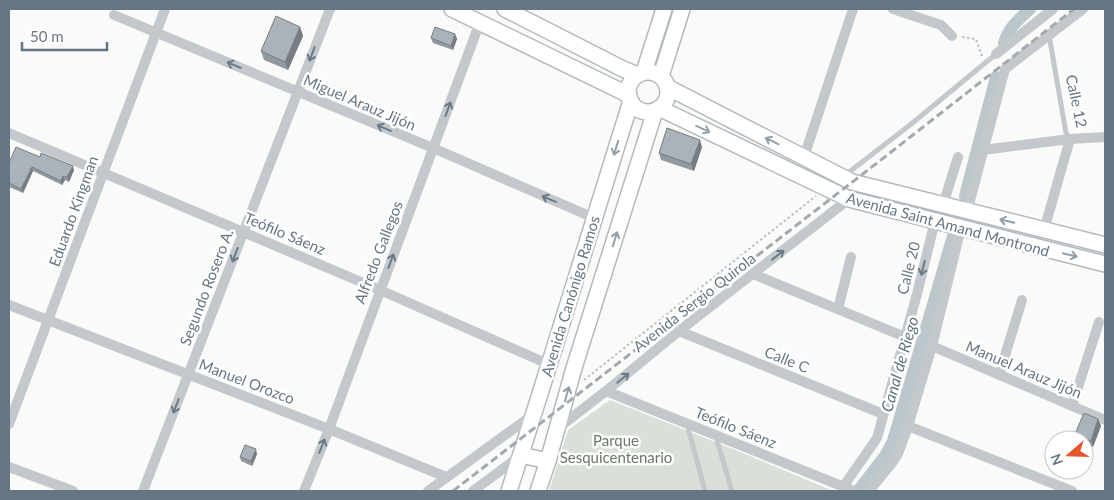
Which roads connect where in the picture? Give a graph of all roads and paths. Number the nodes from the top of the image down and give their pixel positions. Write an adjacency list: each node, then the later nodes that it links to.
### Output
1 (166, 9): 13 (street, Eduardo Kingman)
2 (330, 9): 21 (street, Segundo Rosero A., one-way to 21)
3 (452, 9): 12 (street)
4 (505, 9): 19 (street)
5 (664, 9): 19 (street, Avenida Canónigo Ramos)
6 (682, 9): 20 (street, Avenida Canónigo Ramos)
7 (852, 9): 29 (street)
8 (893, 9): 15 (street)
9 (1053, 9): 17 (street)
10 (1083, 9): 14 (street)
11 (114, 15): 13 (street, Miguel Arauz Jijón)
12 (480, 22): 22 (street); 27 (street, Alfredo Gallegos, one-way to 12)
13 (156, 32): 21 (street, Miguel Arauz Jijón, one-way to 13); 31 (street, Eduardo Kingman)
14 (1049, 35): 26 (lane, Calle 12); 28 (street)
15 (952, 36)
16 (966, 37): 18 (path)
17 (996, 54): 18 (lane)
18 (986, 62): 32 (lane)
19 (641, 74): 20 (street); 22 (street, Avenida Canónigo Ramos)
20 (664, 82): 23 (street, Avenida Canónigo Ramos); 29 (street, Avenida Saint Amand Montrond, one-way to 20)
21 (298, 92): 27 (street, Miguel Arauz Jijón, one-way to 21); 41 (street, Segundo Rosero A.)
22 (630, 98): 23 (street); 37 (street, Avenida Canónigo Ramos, one-way to 37)
23 (657, 110): 33 (street, Avenida Saint Amand Montrond, one-way to 33); 59 (street, Avenida Canónigo Ramos, one-way to 23)
24 (9, 133): 31 (street, Teófilo Sáenz)
25 (1105, 136): 26 (street)
26 (1070, 139): 28 (street); 40 (street, Calle 12)
27 (433, 148): 37 (street, Miguel Arauz Jijón, one-way to 27); 46 (street, Alfredo Gallegos, one-way to 27)
28 (983, 150): 36 (street)
29 (804, 157): 32 (street, Avenida Saint Amand Montrond)
30 (958, 157): 35 (street)
31 (103, 173): 41 (street, Teófilo Sáenz); 50 (street, Eduardo Kingman)
32 (842, 177): 35 (street, Avenida Saint Amand Montrond)
33 (825, 189): 34 (street, Avenida Saint Amand Montrond); 59 (path)
34 (849, 199): 38 (street, Avenida Saint Amand Montrond); 45 (street, Avenida Sergio Quirola, one-way to 34)
35 (943, 206): 36 (street, Avenida Saint Amand Montrond)
36 (967, 212): 40 (street, Avenida Saint Amand Montrond, one-way to 36)
37 (594, 218): 55 (street, Avenida Canónigo Ramos)
38 (935, 221): 39 (street, Avenida Saint Amand Montrond); 53 (street, Calle 20, one-way to 53)
39 (961, 228): 44 (street, Avenida Saint Amand Montrond, one-way to 44); 54 (street)
40 (1044, 230): 42 (street, Avenida Saint Amand Montrond)
41 (244, 232): 46 (street, Teófilo Sáenz); 56 (street, Segundo Rosero A., one-way to 56)
42 (1105, 245)
43 (851, 257): 49 (street)
44 (1105, 264)
45 (753, 274): 49 (street); 52 (street, Avenida Sergio Quirola)
46 (380, 290): 55 (street, Teófilo Sáenz); 67 (street, Alfredo Gallegos)
47 (1022, 300): 57 (street)
48 (9, 305): 50 (street, Manuel Orozco)
49 (838, 309): 53 (street)
50 (49, 320): 56 (street, Manuel Orozco); 64 (street, Eduardo Kingman)
51 (1099, 322): 60 (street)
52 (680, 331): 58 (street, Avenida Sergio Quirola, one-way to 52); 62 (street, Calle C)
53 (905, 336): 62 (street, Calle 20)
54 (932, 346): 57 (street, Manuel Arauz Jijón); 66 (street)
55 (548, 364): 61 (street, Avenida Canónigo Ramos)
56 (188, 374): 67 (street, Manuel Orozco); 76 (street, Segundo Rosero A., one-way to 76)
57 (999, 375): 60 (street, Manuel Arauz Jijón)
58 (606, 391): 65 (street, Teófilo Sáenz); 68 (street, Avenida Sergio Quirola)
59 (568, 392): 68 (street, Avenida Canónigo Ramos, one-way to 59)
60 (1072, 406): 63 (street, Manuel Arauz Jijón)
61 (534, 413): 70 (street, Avenida Canónigo Ramos); 73 (street)
62 (883, 414): 74 (street, Calle 20)
63 (1105, 420)
64 (9, 424)
65 (687, 424): 69 (street, Teófilo Sáenz); 82 (lane)
66 (908, 426): 85 (street); 86 (street)
67 (329, 429): 73 (street, Manuel Orozco); 77 (street, Alfredo Gallegos, one-way to 67)
68 (557, 429): 71 (street, Avenida Canónigo Ramos)
69 (715, 435): 74 (street, Teófilo Sáenz); 83 (lane)
70 (521, 455): 71 (street); 79 (street); 80 (street, Avenida Canónigo Ramos)
71 (548, 461): 81 (street, Avenida Canónigo Ramos)
72 (9, 467): 75 (street)
73 (446, 477): 78 (street)
74 (843, 487): 84 (street, Teófilo Sáenz)
75 (73, 491)
76 (143, 491)
77 (304, 491)
78 (428, 491)
79 (473, 491)
80 (509, 491)
81 (538, 491)
82 (705, 491)
83 (732, 491)
84 (854, 491)
85 (869, 491)
86 (1072, 491)

